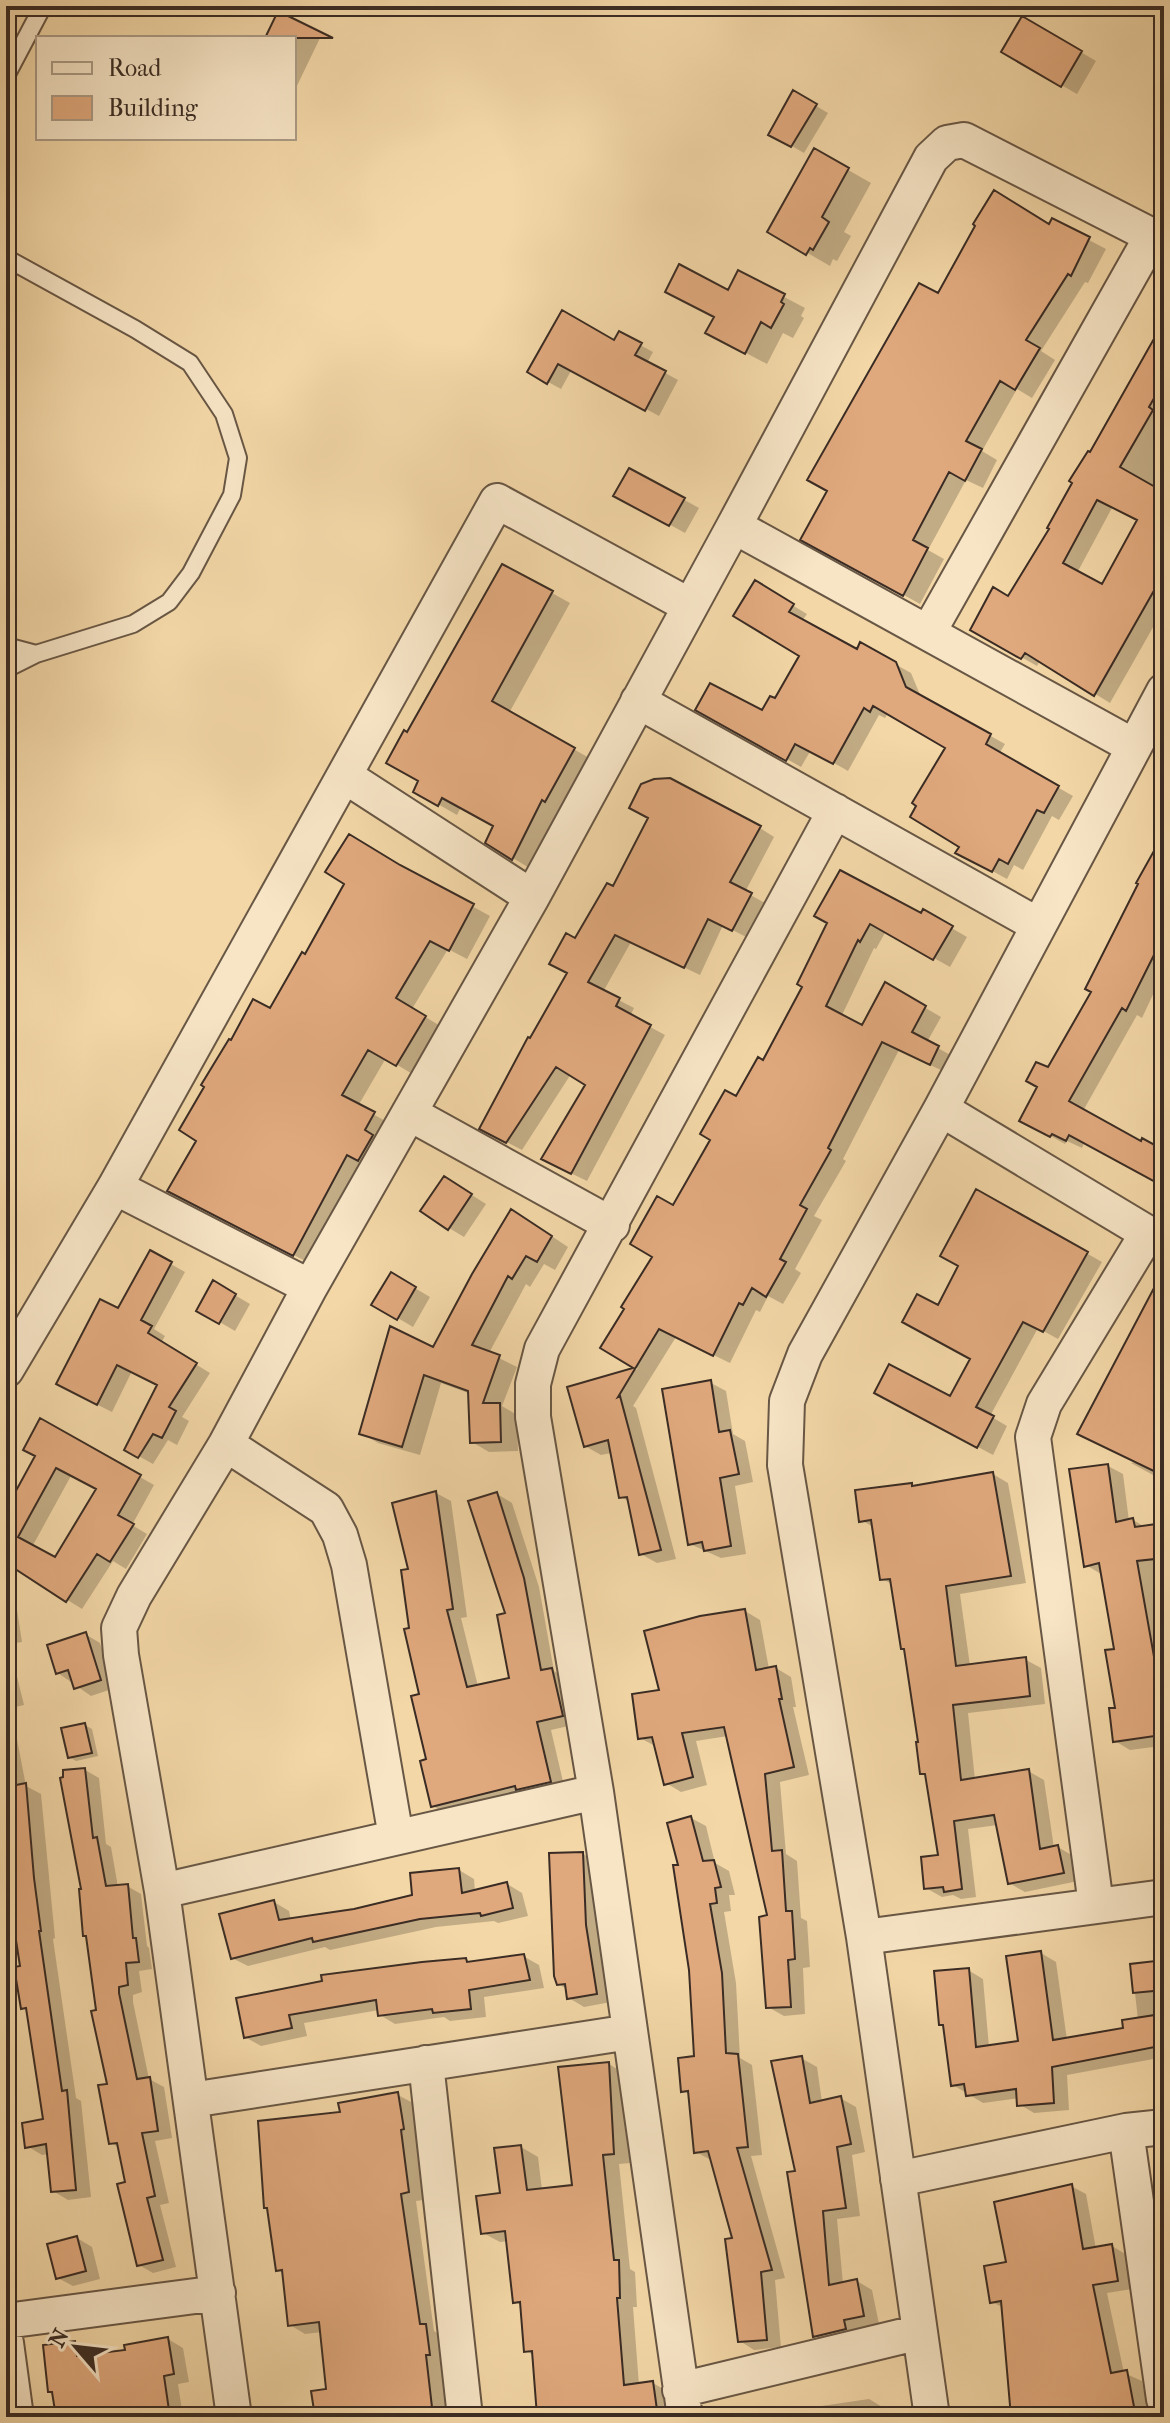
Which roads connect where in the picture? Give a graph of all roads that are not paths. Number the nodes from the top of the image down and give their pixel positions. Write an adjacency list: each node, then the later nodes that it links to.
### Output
1 (43, 6): 2 (lane)
2 (6, 76)
3 (1158, 239): 5 (street); 7 (street)
4 (6, 258): 9 (lane)
5 (734, 526): 6 (street); 7 (street)
6 (690, 606): 12 (street); 14 (street)
7 (928, 633): 13 (street)
8 (6, 646): 9 (lane)
9 (36, 654): 10 (lane)
10 (6, 669)
11 (1164, 691): 13 (street)
12 (638, 701): 15 (street); 16 (street)
13 (1133, 746): 17 (street)
14 (345, 776): 16 (street); 20 (street)
15 (835, 811): 17 (street); 21 (street)
16 (532, 897): 19 (street)
17 (1038, 925): 18 (street)
18 (941, 1109): 22 (street); 31 (street)
19 (409, 1113): 21 (street); 23 (street)
20 (115, 1187): 23 (street); 24 (street)
21 (612, 1225): 26 (street)
22 (1156, 1238): 30 (street)
23 (310, 1287): 25 (street)
24 (6, 1370)
25 (226, 1444): 27 (street); 28 (street)
26 (596, 1792): 27 (street); 32 (street)
27 (396, 1837): 28 (street)
28 (162, 1891): 34 (street)
29 (1164, 1897): 30 (street)
30 (1096, 1905): 31 (street)
31 (864, 1937): 37 (street)
32 (630, 2032): 33 (street); 43 (street)
33 (426, 2063): 34 (street); 46 (street)
34 (191, 2100): 38 (street)
35 (1164, 2127): 36 (street)
36 (1126, 2131): 37 (street); 42 (street)
37 (898, 2179): 40 (street)
38 (218, 2293): 39 (street); 45 (street)
39 (6, 2321)
40 (920, 2332): 43 (street); 47 (street)
41 (6, 2343): 44 (street)
42 (1164, 2399)
43 (683, 2403)
44 (16, 2417)
45 (234, 2417)
46 (465, 2417)
47 (932, 2417)

